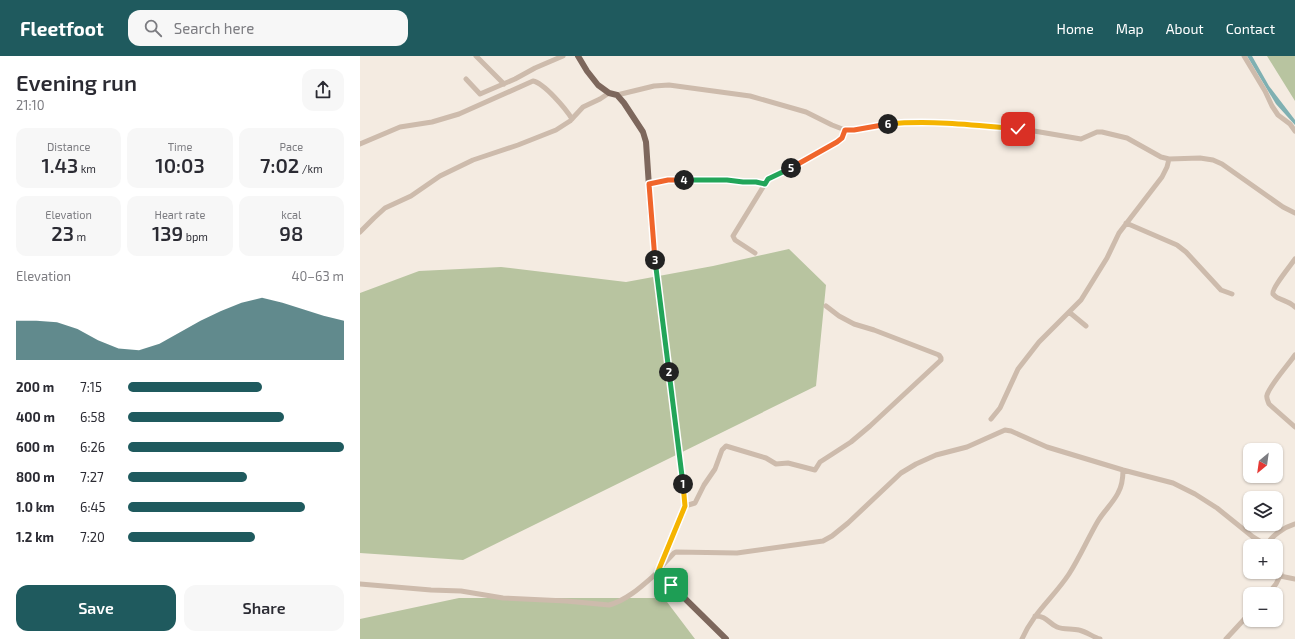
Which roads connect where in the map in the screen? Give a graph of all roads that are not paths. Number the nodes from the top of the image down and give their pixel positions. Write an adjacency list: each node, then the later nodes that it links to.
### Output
1 (476, 56): 6 (street)
2 (562, 56): 6 (street)
3 (578, 56): 7 (main road)
4 (1244, 56): 13 (street)
5 (466, 79): 8 (street)
6 (504, 84): 8 (street)
7 (609, 93): 9 (main road); 11 (street)
8 (480, 94): 10 (street)
9 (617, 95): 12 (street); 16 (main road)
10 (484, 103): 11 (street); 14 (street)
11 (572, 119): 20 (street)
12 (845, 130): 15 (street); 17 (street)
13 (1295, 131)
14 (360, 144)
15 (1169, 159): 18 (street); 19 (street)
16 (649, 184): 17 (street); 32 (main road)
17 (765, 184): 21 (street)
18 (1295, 213)
19 (1126, 223): 23 (street); 26 (street)
20 (360, 232)
21 (755, 253)
22 (1295, 259): 25 (street)
23 (1232, 294)
24 (826, 306): 32 (street)
25 (1295, 307)
26 (1069, 312): 27 (street); 29 (street)
27 (1086, 326)
28 (1295, 355): 30 (street)
29 (991, 419)
30 (1295, 427)
31 (1123, 470): 34 (street); 36 (street); 40 (street)
32 (685, 506): 36 (main road)
33 (1295, 524): 35 (street)
34 (1256, 539)
35 (1271, 539)
36 (658, 571): 39 (street); 42 (main road)
37 (1283, 577): 38 (street)
38 (1295, 579)
39 (360, 584)
40 (1035, 616): 43 (street); 44 (street)
41 (1243, 621): 45 (street)
42 (726, 639)
43 (1022, 639)
44 (1100, 639)
45 (1226, 639)

